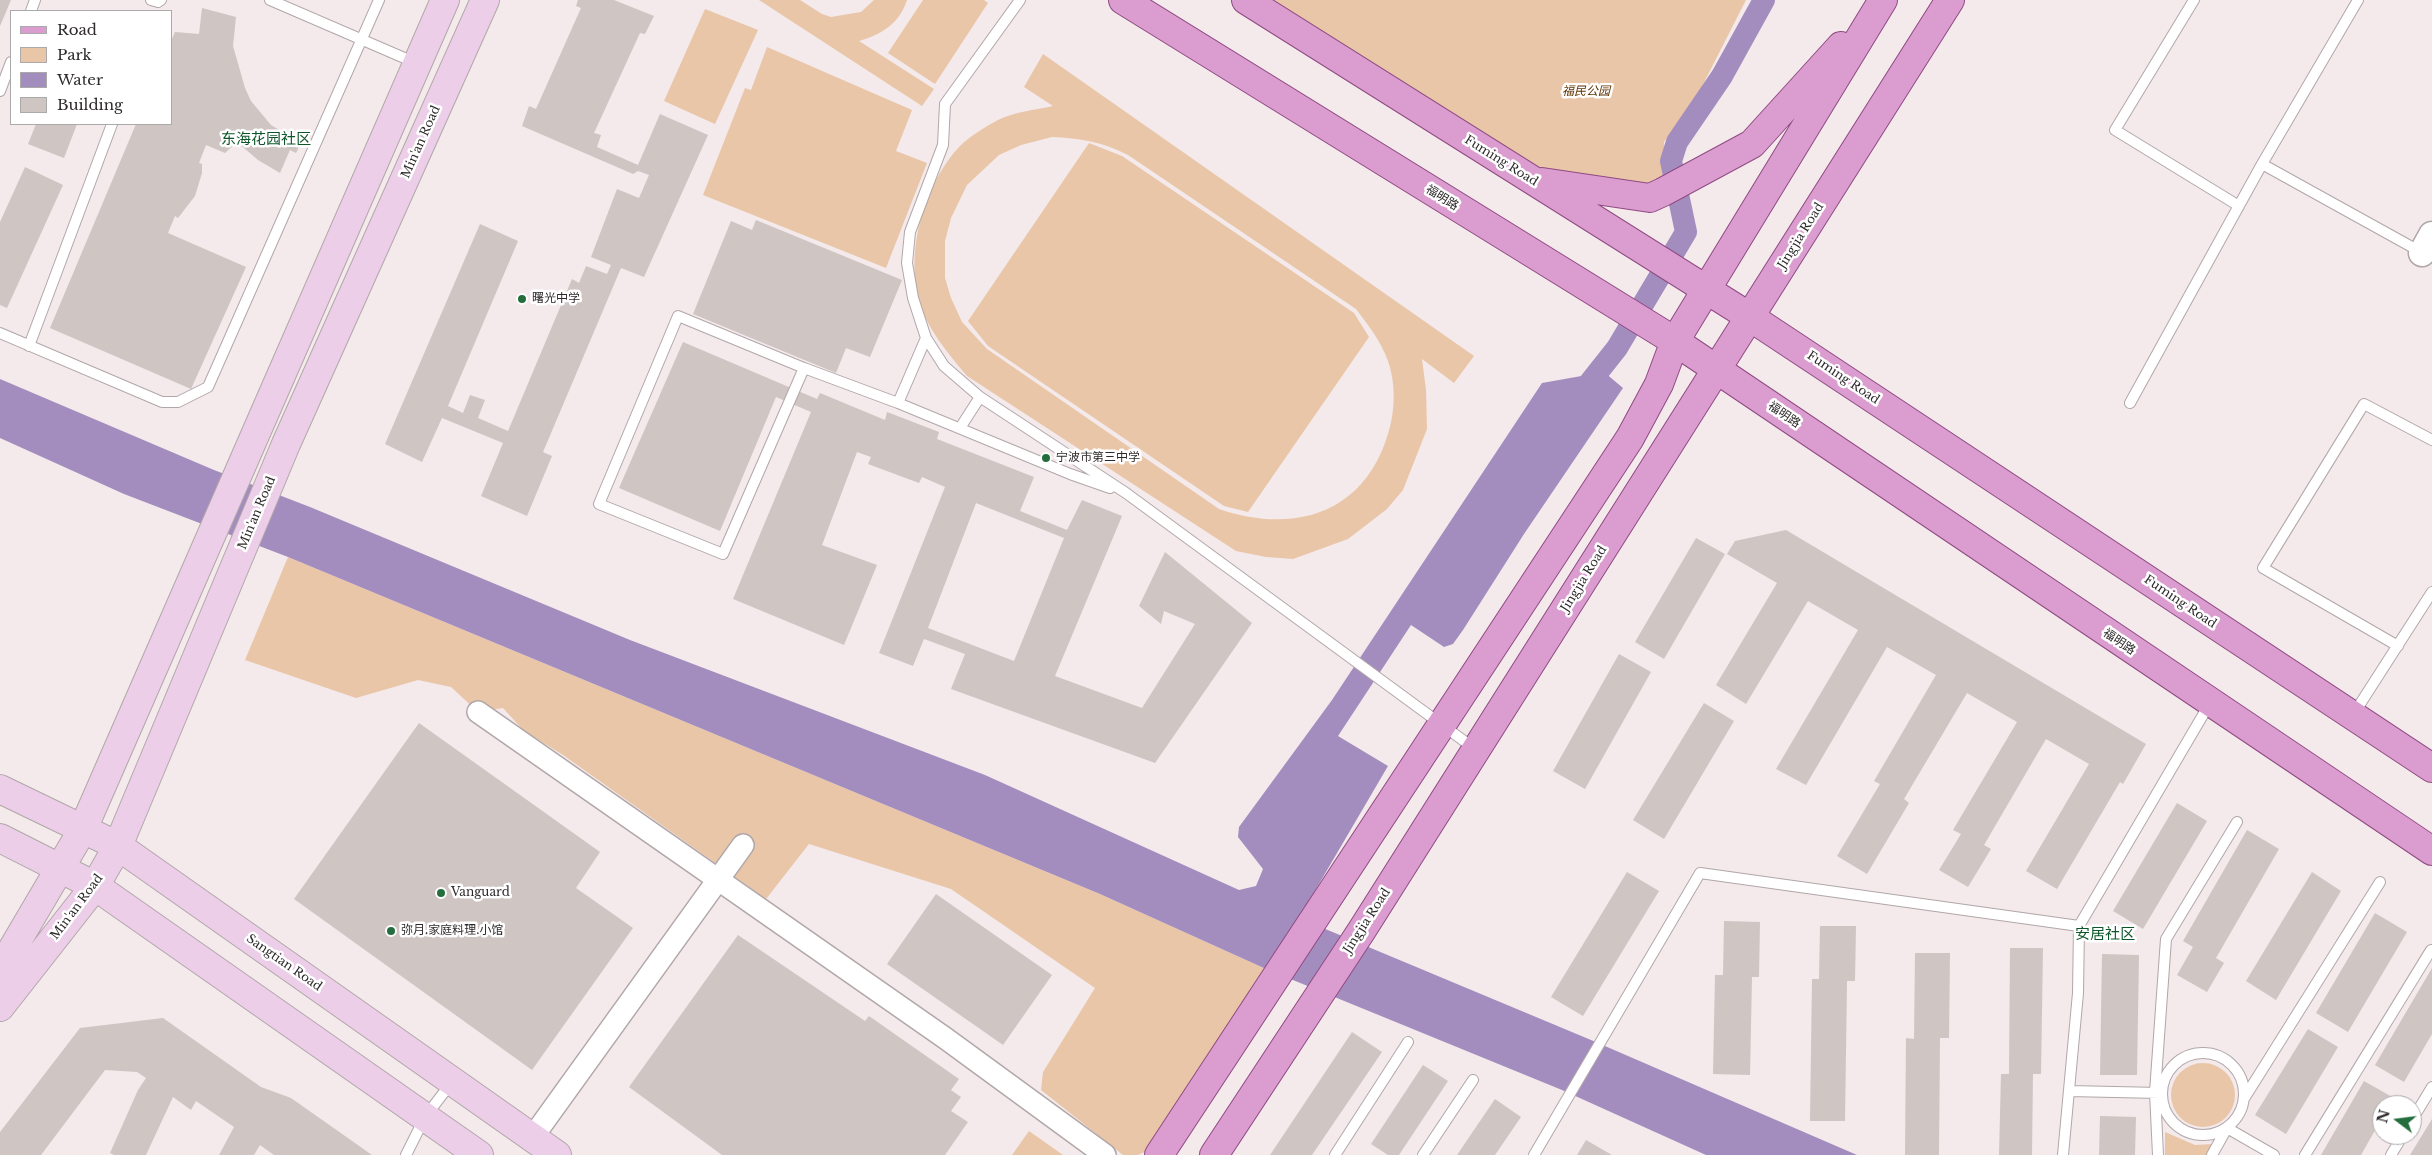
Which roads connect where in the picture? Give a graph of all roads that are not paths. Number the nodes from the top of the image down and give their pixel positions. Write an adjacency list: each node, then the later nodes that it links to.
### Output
1 (270, 0): 12 (lane)
2 (379, 0): 12 (lane)
3 (444, 0): 13 (main road)
4 (485, 0): 48 (main road, Min'an Road)
5 (1020, 0): 24 (lane)
6 (1123, 0): 25 (main road, 福明路)
7 (1246, 0): 18 (main road, Fuming Road)
8 (1883, 0): 18 (main road); 21 (main road)
9 (1950, 0): 22 (main road, Jingjia Road)
10 (2194, 0): 19 (lane)
11 (2358, 0): 17 (lane)
12 (362, 40): 13 (lane); 26 (lane)
13 (417, 63): 45 (main road)
14 (10, 65): 15 (lane)
15 (0, 91)
16 (112, 125): 26 (lane)
17 (2262, 164): 19 (lane); 20 (lane)
18 (1532, 181): 21 (main road, Fuming Road)
19 (2239, 206): 31 (lane)
20 (2427, 244)
21 (1705, 290): 22 (main road, Fuming Road); 25 (main road)
22 (1750, 317): 28 (main road, Jingjia Road); 39 (main road, Fuming Road)
23 (0, 334): 26 (lane)
24 (926, 338): 29 (lane); 30 (lane)
25 (1674, 341): 28 (main road, 福明路); 40 (main road)
26 (28, 346)
27 (804, 368): 27 (lane); 30 (lane)
28 (1717, 369): 37 (main road, 福明路); 41 (main road, Jingjia Road)
29 (980, 397): 32 (lane); 34 (lane)
30 (898, 402): 32 (lane)
31 (2130, 403)
32 (960, 428): 34 (lane)
33 (2432, 440): 36 (lane)
34 (1126, 493): 40 (lane)
35 (2432, 592): 36 (lane)
36 (2398, 646): 39 (lane)
37 (2210, 703): 49 (main road, 福明路); 54 (lane)
38 (478, 712): 51 (street)
39 (2352, 716): 42 (main road, Fuming Road)
40 (1442, 725): 41 (lane); 73 (main road)
41 (1476, 750): 74 (main road, Jingjia Road)
42 (2432, 768)
43 (0, 789): 45 (main road, Sangtian Road)
44 (2237, 822): 63 (lane)
45 (83, 829): 48 (main road, Sangtian Road); 50 (main road)
46 (0, 838): 50 (main road)
47 (743, 845): 51 (street)
48 (118, 846): 53 (main road, Min'an Road); 60 (main road, Sangtian Road)
49 (2432, 851)
50 (60, 868): 53 (main road); 56 (main road)
51 (718, 880): 68 (street); 72 (street)
52 (2380, 882): 64 (lane)
53 (95, 886): 57 (main road, Min'an Road); 66 (main road)
54 (2079, 926): 62 (lane); 77 (lane)
55 (2431, 950): 82 (lane)
56 (0, 970)
57 (0, 1007)
58 (1408, 1042): 75 (lane)
59 (1473, 1080): 76 (lane)
60 (452, 1081): 66 (lane); 68 (main road, Sangtian Road)
61 (2432, 1087): 65 (lane)
62 (2069, 1091): 63 (lane); 78 (lane)
63 (2158, 1092): 64 (lane); 67 (lane); 79 (lane)
64 (2245, 1098): 67 (lane)
65 (2422, 1104)
66 (425, 1117): 69 (lane); 70 (main road)
67 (2227, 1128): 80 (lane); 81 (lane)
68 (532, 1138): 71 (main road, Sangtian Road)
69 (406, 1155)
70 (479, 1155)
71 (557, 1155)
72 (1105, 1155)
73 (1159, 1155)
74 (1214, 1155)
75 (1336, 1155)
76 (1423, 1155)
77 (1534, 1155)
78 (2063, 1155)
79 (2158, 1155)
80 (2212, 1155)
81 (2274, 1155)
82 (2305, 1155)

